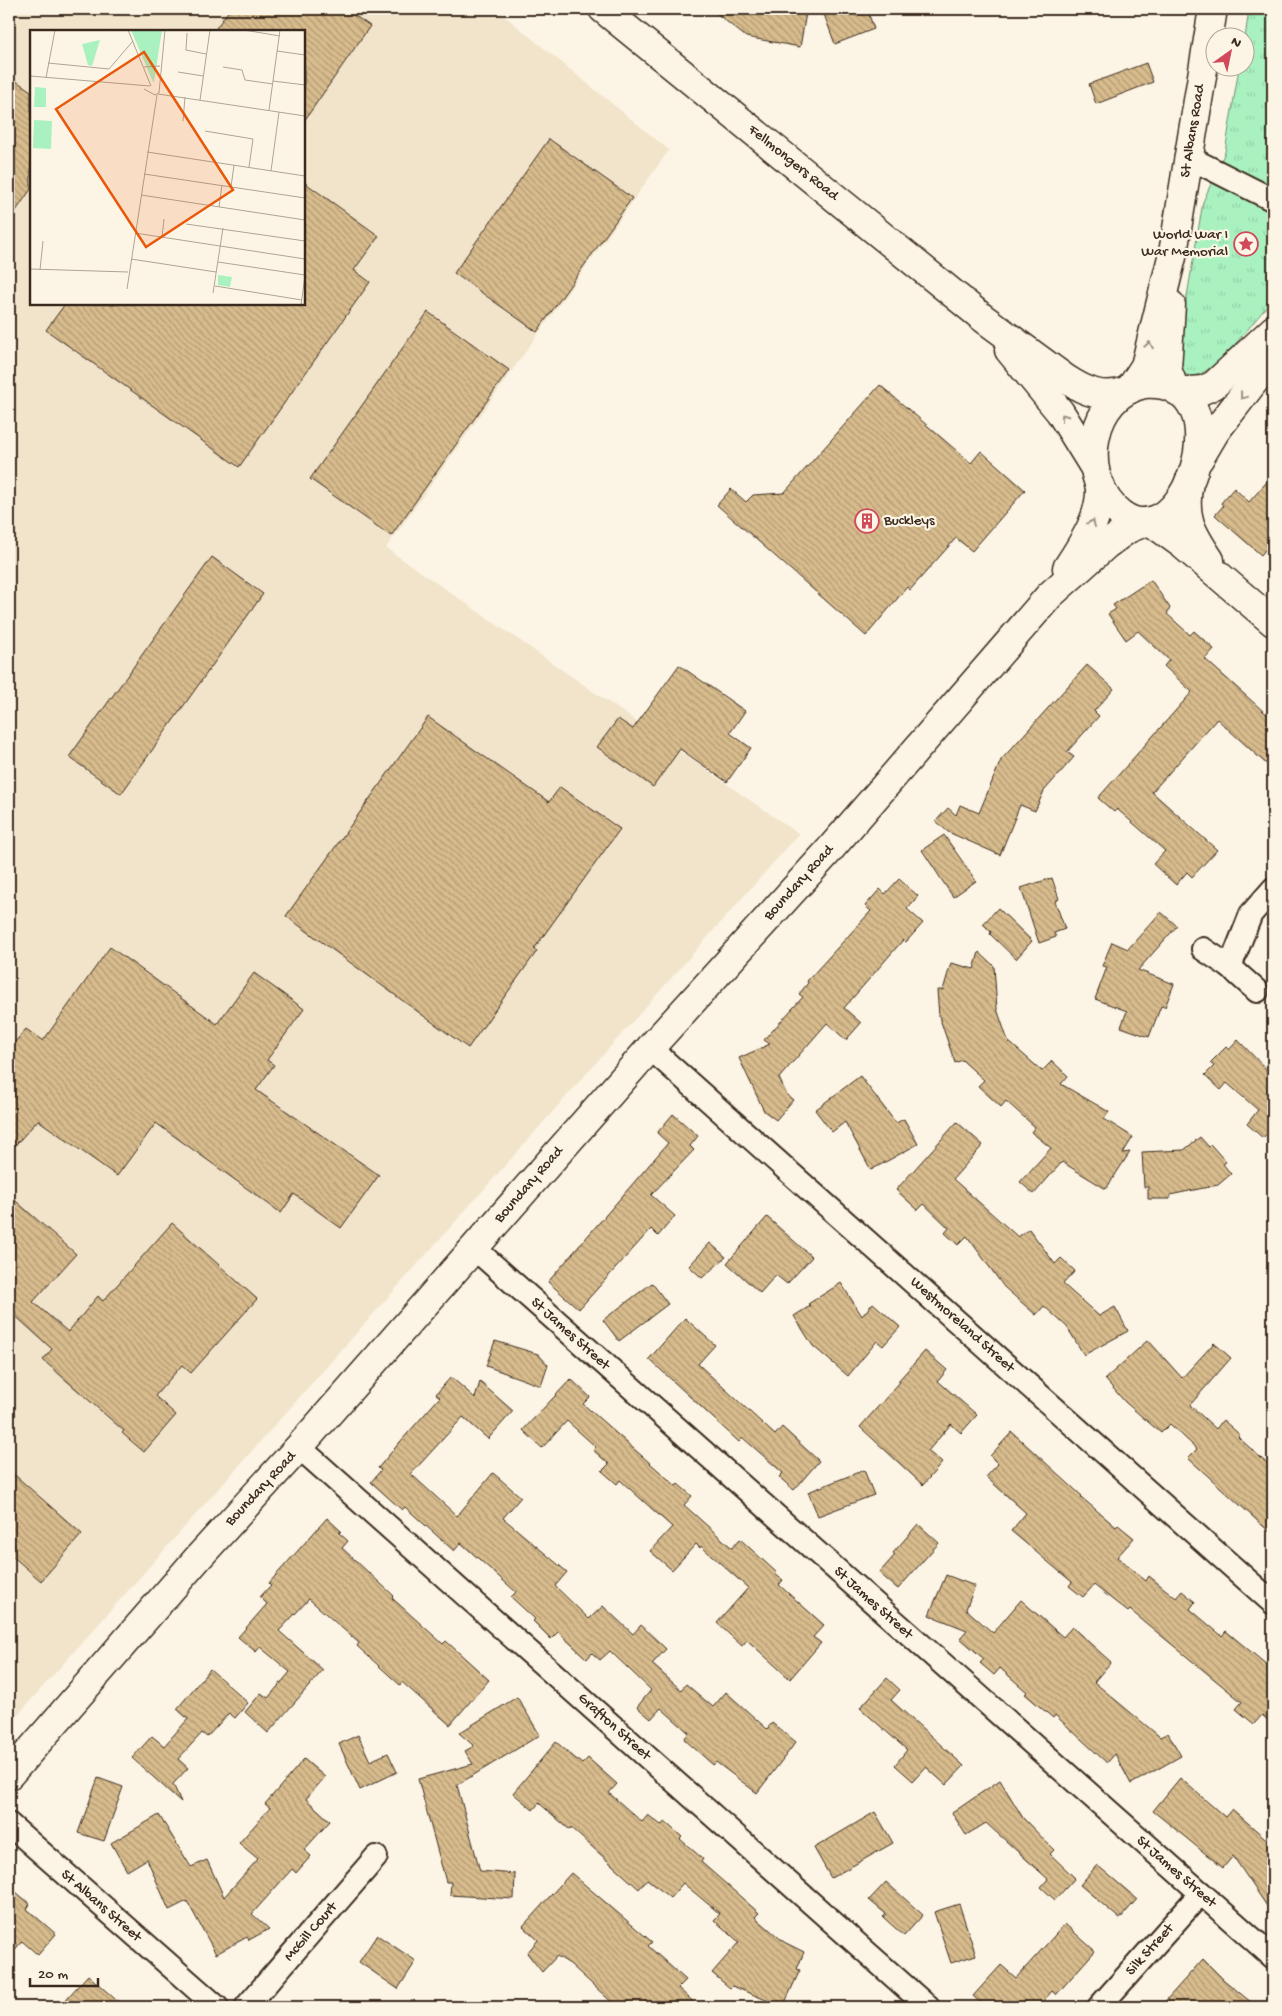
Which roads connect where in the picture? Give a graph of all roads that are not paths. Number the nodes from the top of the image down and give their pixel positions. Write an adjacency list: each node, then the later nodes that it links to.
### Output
1 (603, 9): 6 (street, Fellmongers Road)
2 (1213, 9): 3 (street, St Albans Road)
3 (1188, 158): 4 (street); 5 (street, St Albans Road)
4 (1273, 200)
5 (1173, 253): 9 (street, St Albans Road, one-way to 5); 10 (street, St Albans Road)
6 (983, 318): 9 (street, Fellmongers Road); 12 (street, Fellmongers Road, one-way to 6)
7 (1273, 330): 10 (street)
8 (1273, 358): 11 (street, one-way to 11)
9 (1128, 390): 10 (street); 12 (street)
10 (1177, 391): 11 (street)
11 (1192, 473): 13 (street); 14 (street)
12 (1099, 479): 13 (street); 15 (street, Boundary Road, one-way to 12)
13 (1147, 522): 14 (street); 15 (street, Boundary Road)
14 (1223, 577): 16 (street)
15 (1050, 595): 21 (street, Boundary Road)
16 (1273, 622)
17 (1273, 889): 19 (street)
18 (1203, 949): 19 (street)
19 (1230, 967): 20 (street)
20 (1257, 991)
21 (650, 1048): 22 (street, Boundary Road); 24 (street, Westmoreland Street)
22 (474, 1248): 23 (street, Boundary Road); 28 (street, St James Street)
23 (299, 1447): 25 (street, Boundary Road); 32 (street, Grafton Street)
24 (1273, 1603)
25 (9, 1775)
26 (9, 1824): 30 (street, St Albans Street)
27 (376, 1857): 31 (street, McGill Court)
28 (1201, 1893): 29 (street, St James Street); 33 (street, Silk Street)
29 (1273, 1957)
30 (217, 2007)
31 (246, 2007)
32 (928, 2007)
33 (1099, 2007)

